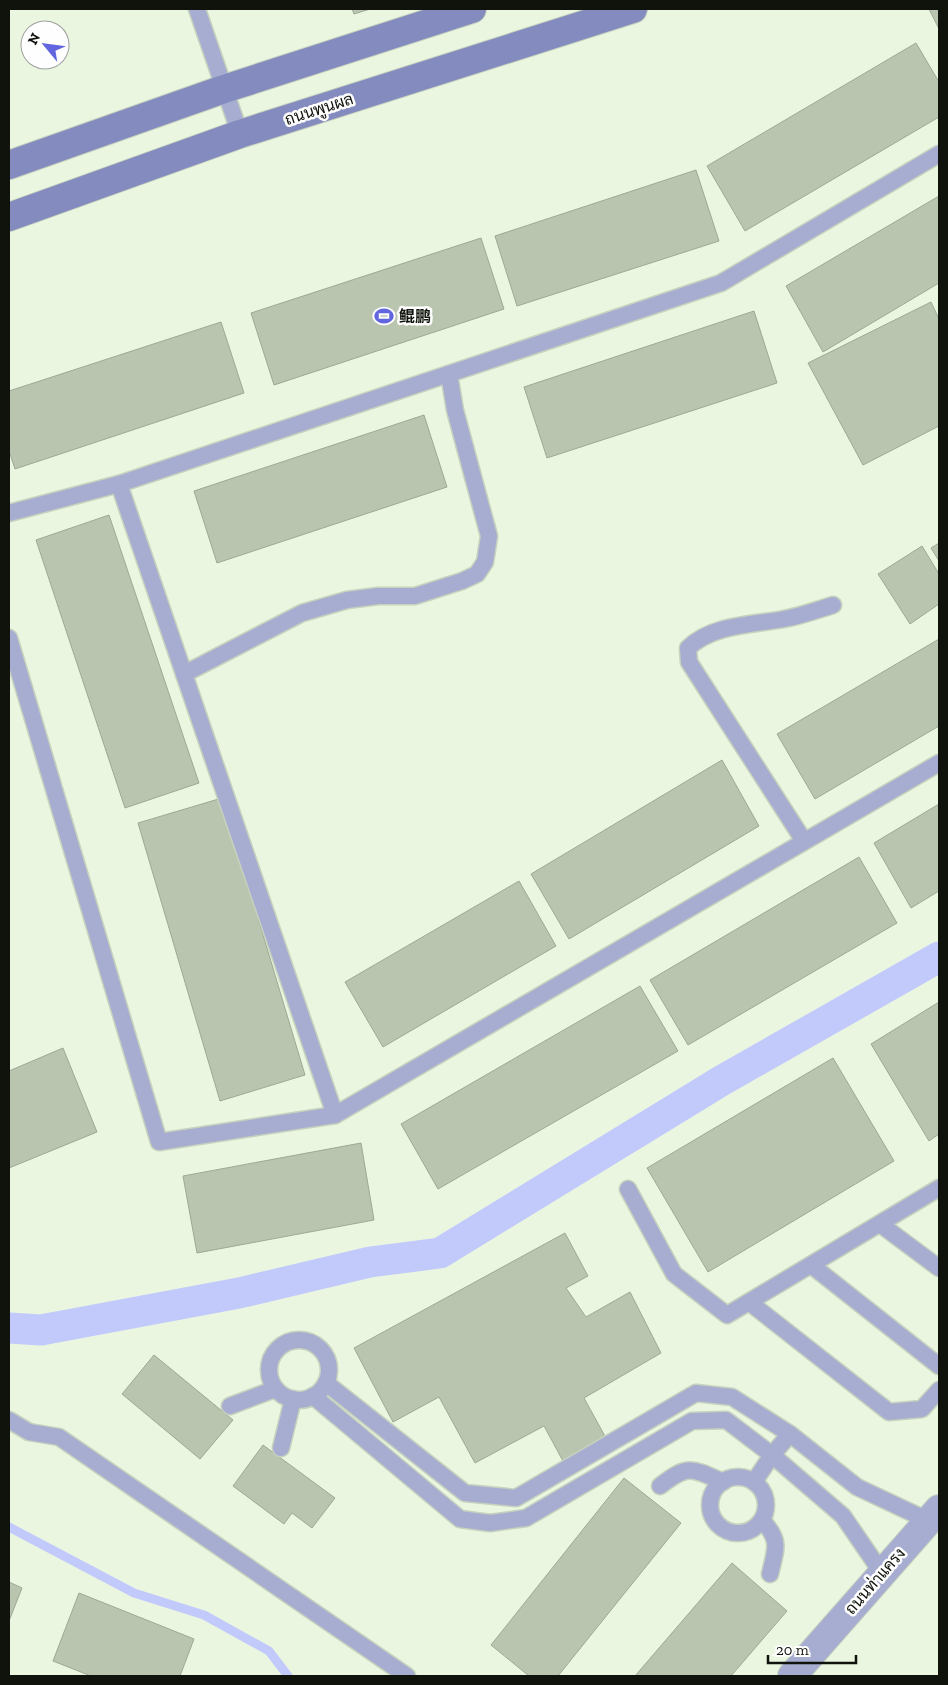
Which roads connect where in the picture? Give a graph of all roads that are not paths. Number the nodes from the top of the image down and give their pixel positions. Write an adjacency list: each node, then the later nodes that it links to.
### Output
1 (197, 9): 4 (lane)
2 (472, 9): 4 (main road)
3 (633, 9): 5 (main road, ถนนพูนผล)
4 (224, 89): 5 (lane); 7 (main road)
5 (240, 134): 8 (main road, ถนนพูนผล)
6 (939, 154): 9 (lane)
7 (9, 165)
8 (9, 217)
9 (449, 374): 10 (lane); 14 (lane)
10 (119, 484): 11 (lane); 14 (lane)
11 (9, 513)
12 (833, 605): 16 (lane)
13 (9, 638): 17 (lane)
14 (184, 674): 17 (lane)
15 (939, 762): 16 (lane)
16 (804, 841): 17 (lane)
17 (335, 1115)
18 (939, 1188): 20 (lane)
19 (628, 1189): 23 (lane)
20 (880, 1224): 21 (lane); 22 (lane)
21 (811, 1265): 23 (lane); 24 (lane)
22 (939, 1268)
23 (749, 1302): 27 (lane)
24 (939, 1366)
25 (326, 1383): 26 (lane); 28 (lane); 32 (lane)
26 (275, 1388): 29 (lane); 30 (lane)
27 (939, 1390)
28 (313, 1396): 29 (lane); 34 (lane)
29 (293, 1399): 33 (lane)
30 (230, 1406)
31 (9, 1420): 42 (lane)
32 (790, 1434): 34 (lane); 38 (lane)
33 (281, 1448)
34 (772, 1455): 36 (lane); 40 (lane)
35 (723, 1482): 36 (lane); 37 (lane); 39 (lane)
36 (754, 1482): 39 (lane)
37 (660, 1486)
38 (933, 1514): 40 (street, ถนนท่าแครง)
39 (762, 1520): 41 (lane)
40 (882, 1573): 43 (street, ถนนท่าแครง)
41 (770, 1574)
42 (406, 1676)
43 (792, 1676)

